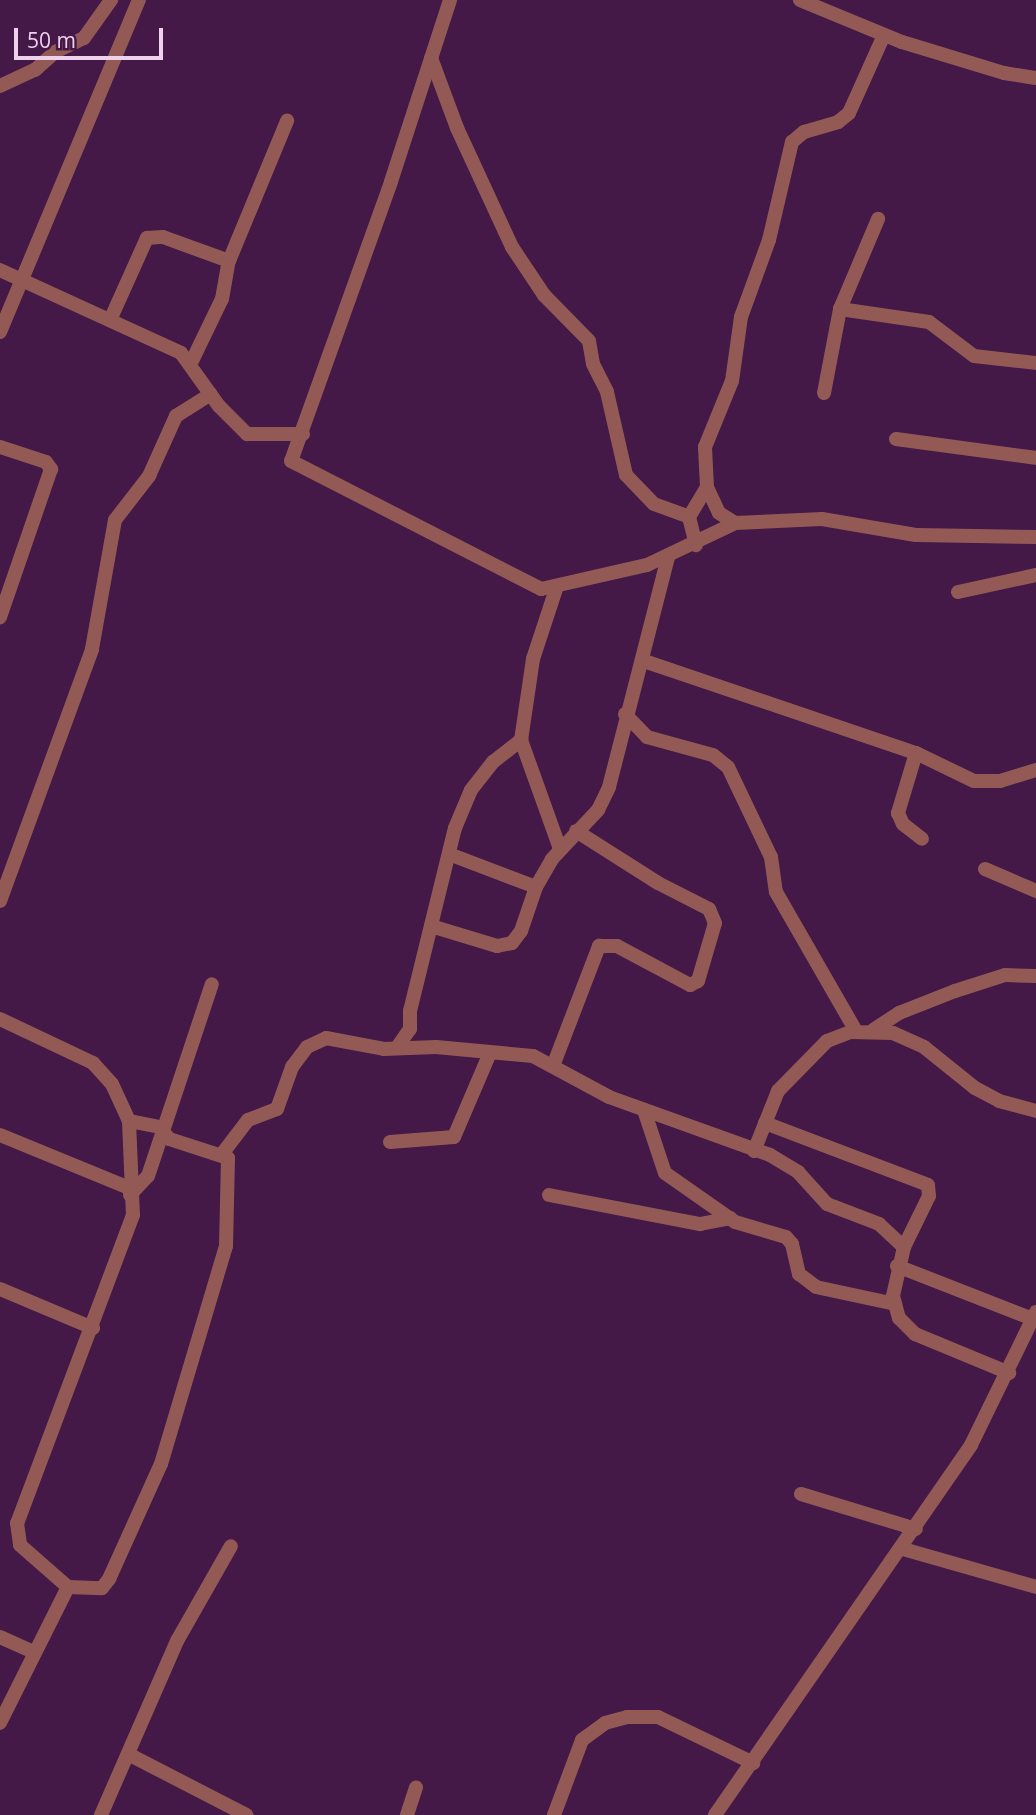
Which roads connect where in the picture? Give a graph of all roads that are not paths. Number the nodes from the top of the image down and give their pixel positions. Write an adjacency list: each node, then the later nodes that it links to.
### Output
1 (111, 0): 8 (street)
2 (139, 0): 13 (street)
3 (450, 0): 6 (street)
4 (800, 0): 5 (street)
5 (884, 35): 7 (street); 25 (street)
6 (431, 58): 21 (street); 26 (street)
7 (1036, 78)
8 (0, 86)
9 (287, 121): 11 (street)
10 (878, 219): 14 (street)
11 (229, 261): 15 (street); 17 (street)
12 (0, 270): 13 (street)
13 (21, 278): 15 (street); 16 (street)
14 (840, 309): 18 (street); 19 (street)
15 (111, 318): 17 (street)
16 (0, 332)
17 (191, 363): 20 (street)
18 (1036, 363)
19 (824, 393)
20 (211, 394): 21 (street); 47 (street)
21 (303, 434): 32 (street)
22 (897, 439): 24 (street)
23 (0, 447): 34 (street)
24 (1036, 458)
25 (707, 487): 26 (street); 27 (street)
26 (689, 517): 29 (street)
27 (735, 523): 28 (street); 29 (street)
28 (1036, 537)
29 (696, 545): 30 (street)
30 (667, 557): 32 (street); 35 (street)
31 (1036, 575): 33 (street)
32 (556, 589): 37 (street)
33 (958, 592)
34 (0, 617)
35 (644, 661): 36 (street); 38 (street)
36 (625, 714): 40 (street); 53 (street)
37 (521, 740): 42 (street); 43 (street)
38 (916, 753): 39 (street); 41 (street)
39 (1036, 770)
40 (576, 831): 42 (street); 56 (street)
41 (922, 839)
42 (560, 849): 45 (street)
43 (449, 854): 45 (street); 48 (street)
44 (985, 870): 46 (street)
45 (536, 887): 48 (street)
46 (1036, 891)
47 (0, 901)
48 (431, 926): 54 (street)
49 (1036, 976): 52 (street)
50 (212, 984): 61 (street)
51 (0, 1019): 59 (street)
52 (873, 1030): 53 (street); 58 (street)
53 (856, 1031): 60 (street)
54 (398, 1046): 55 (street); 65 (street)
55 (490, 1053): 56 (street); 63 (street)
56 (553, 1066): 57 (street)
57 (644, 1110): 64 (street); 68 (street)
58 (1036, 1111)
59 (129, 1121): 61 (street); 66 (street)
60 (765, 1123): 64 (street); 69 (street)
61 (160, 1126): 65 (street); 66 (street)
62 (0, 1135): 66 (street)
63 (390, 1142)
64 (754, 1151): 69 (street)
65 (222, 1154): 80 (street)
66 (129, 1192): 74 (street)
67 (549, 1195): 68 (street)
68 (730, 1218): 72 (street)
69 (904, 1247): 70 (street)
70 (897, 1266): 72 (street); 73 (street)
71 (0, 1289): 74 (street)
72 (895, 1304): 75 (street)
73 (1035, 1316): 75 (street)
74 (93, 1328): 80 (street)
75 (1009, 1373): 77 (street)
76 (801, 1494): 77 (street)
77 (916, 1529): 79 (street)
78 (231, 1546): 85 (street)
79 (903, 1549): 81 (street); 86 (street)
80 (68, 1587): 83 (street)
81 (1036, 1587)
82 (0, 1637): 83 (street)
83 (34, 1652): 84 (street)
84 (0, 1723)
85 (130, 1755): 88 (street); 89 (street)
86 (752, 1763): 91 (street); 92 (street)
87 (416, 1787): 90 (street)
88 (101, 1815)
89 (246, 1815)
90 (407, 1815)
91 (554, 1815)
92 (715, 1815)

